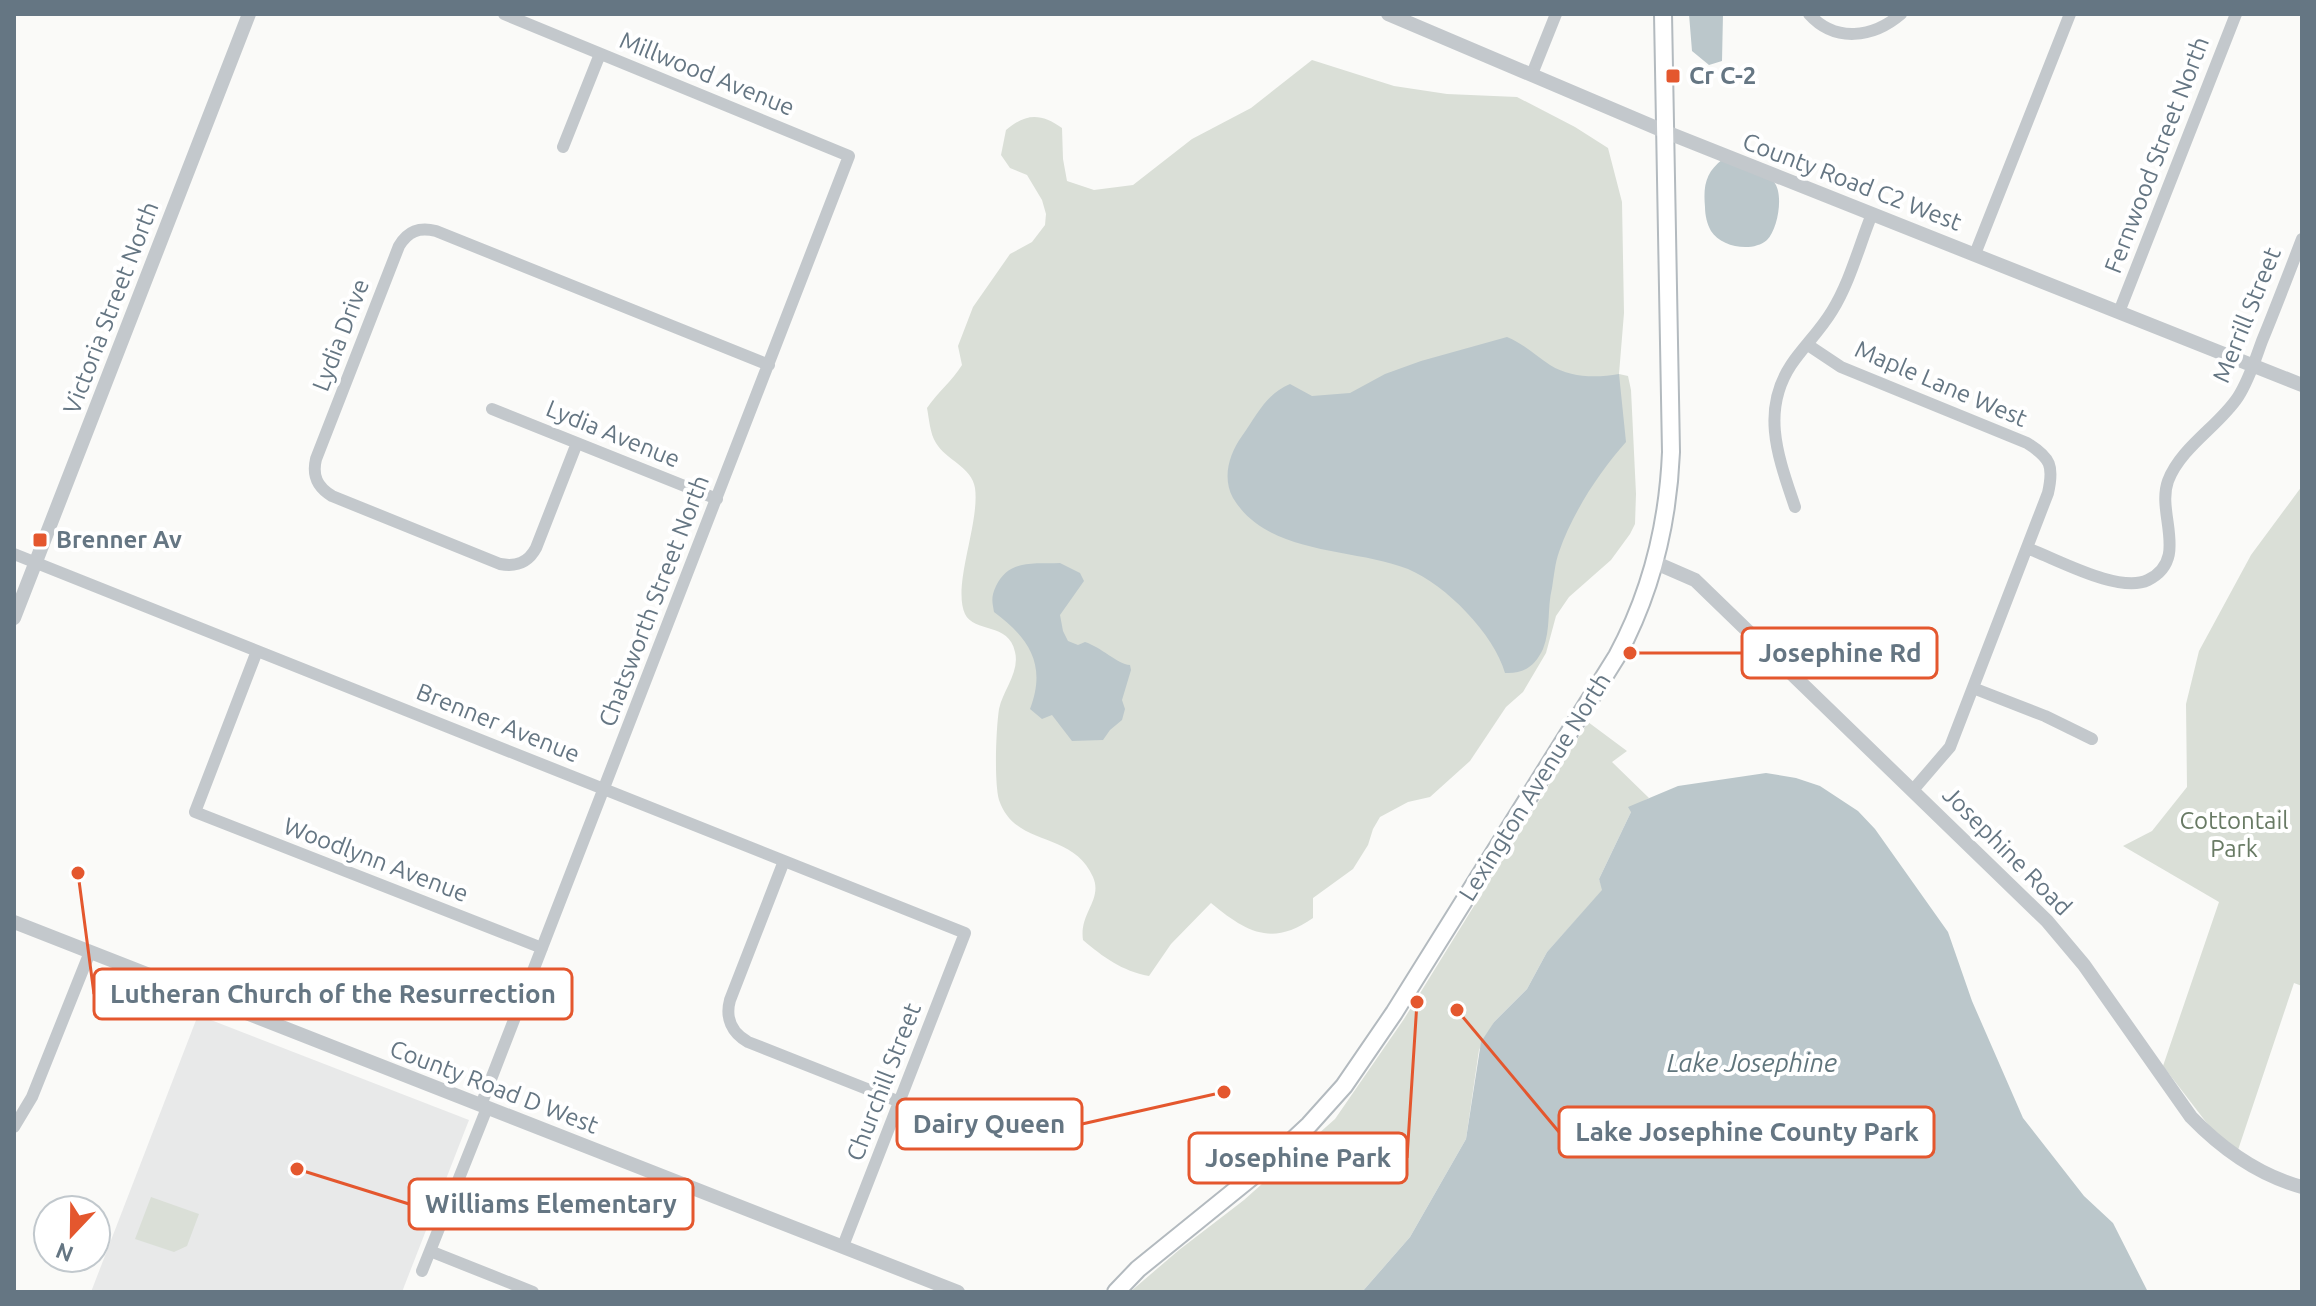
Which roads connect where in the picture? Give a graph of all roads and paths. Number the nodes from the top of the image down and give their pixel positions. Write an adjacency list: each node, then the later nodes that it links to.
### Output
1 (249, 14): 30 (street, Victoria Street North)
2 (504, 14): 11 (street, Millwood Avenue)
3 (1388, 14): 10 (street, County Road C2 West)
4 (1556, 14): 12 (street)
5 (1663, 14): 13 (main road, Lexington Avenue North)
6 (1809, 14): 7 (street)
7 (1901, 14)
8 (2070, 14): 18 (street)
9 (2236, 14): 19 (street, Fernwood Street North)
10 (1406, 17): 12 (street, County Road C2 West)
11 (600, 54): 14 (street); 15 (street, Millwood Avenue)
12 (1532, 74): 13 (street, County Road C2 West)
13 (1666, 132): 16 (street, County Road C2 West); 31 (main road, Lexington Avenue North)
14 (563, 147)
15 (849, 156): 21 (street, Chatsworth Street North)
16 (1872, 214): 18 (street, County Road C2 West); 20 (street)
17 (2302, 239): 22 (street, Merrill Street)
18 (1975, 254): 19 (street, County Road C2 West)
19 (2119, 312): 22 (street, County Road C2 West)
20 (1808, 345): 27 (street); 28 (street, Maple Lane West)
21 (769, 365): 25 (street, Lydia Drive); 26 (street, Chatsworth Street North)
22 (2253, 365): 23 (street, County Road C2 West); 28 (street, Merrill Street)
23 (2302, 385)
24 (492, 409): 25 (street, Lydia Avenue)
25 (577, 443): 26 (street, Lydia Avenue)
26 (717, 499): 36 (street, Chatsworth Street North)
27 (1795, 507)
28 (2027, 548): 34 (street)
29 (14, 554): 30 (street, Brenner Avenue)
30 (35, 563): 32 (street, Victoria Street North); 33 (street, Brenner Avenue)
31 (1656, 563): 37 (street, Josephine Road); 52 (main road, Lexington Avenue North)
32 (14, 618)
33 (257, 651): 36 (street, Brenner Avenue); 41 (street, Woodlynn Avenue)
34 (1973, 688): 35 (street); 37 (street)
35 (2092, 739)
36 (604, 789): 38 (street, Brenner Avenue); 41 (street, Chatsworth Street North)
37 (1913, 790): 46 (street, Josephine Road)
38 (784, 861): 40 (street, Brenner Avenue); 43 (street)
39 (14, 922): 42 (street, County Road D West)
40 (965, 933): 43 (street, Churchill Street)
41 (542, 948): 44 (street, Chatsworth Street North)
42 (90, 952): 44 (street, County Road D West); 45 (street)
43 (900, 1102): 47 (street, Churchill Street)
44 (484, 1106): 47 (street, County Road D West); 48 (street, Chatsworth Street North)
45 (14, 1127)
46 (2302, 1187)
47 (843, 1246): 51 (street, County Road D West)
48 (430, 1251): 49 (street, Chatsworth Street North); 50 (street)
49 (422, 1271)
50 (533, 1292)
51 (958, 1292)
52 (1116, 1292)

